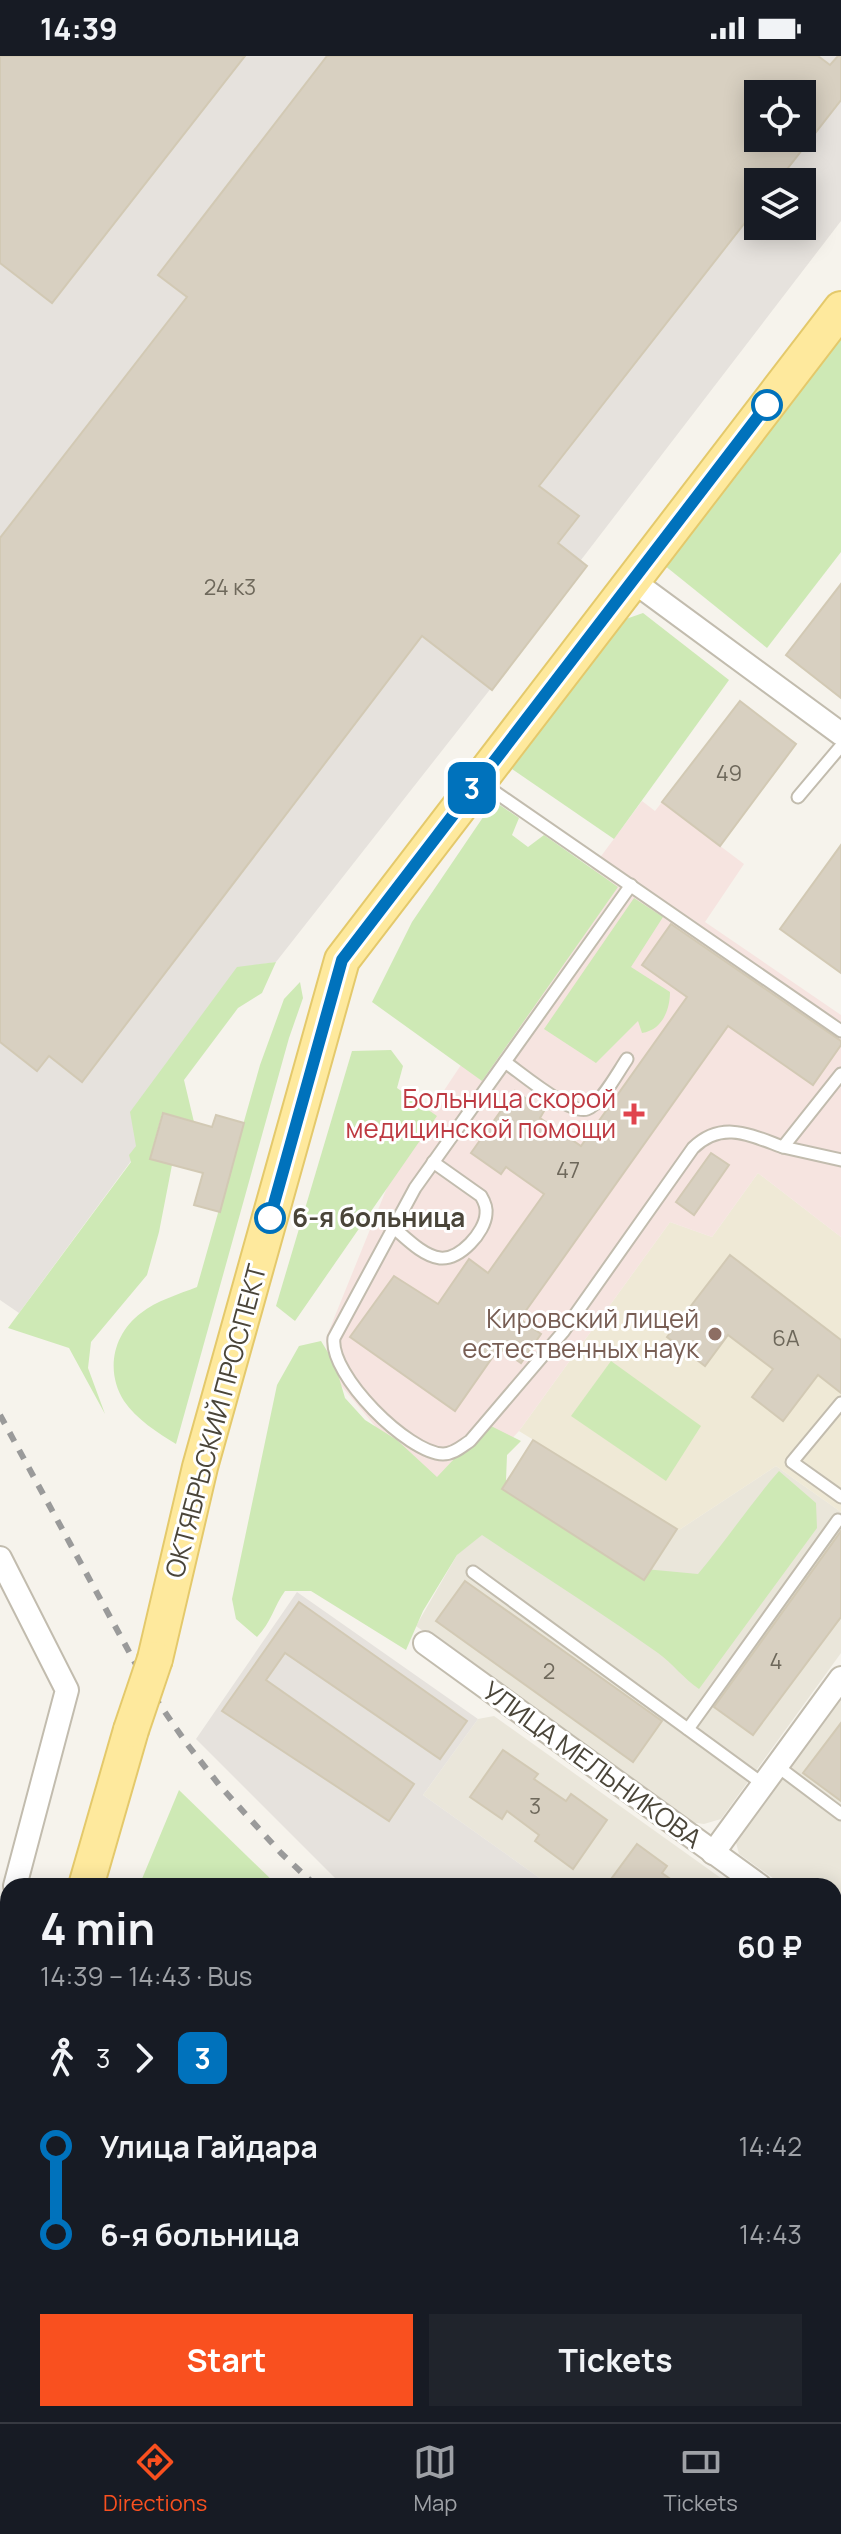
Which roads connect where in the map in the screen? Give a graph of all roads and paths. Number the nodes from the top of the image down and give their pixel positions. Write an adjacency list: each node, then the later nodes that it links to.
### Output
1 (841, 309): 2 (main road, ОКТЯБРЬСКИЙ ПРОСПЕКТ)
2 (633, 581): 3 (street); 5 (main road, ОКТЯБРЬСКИЙ ПРОСПЕКТ)
3 (841, 734)
4 (841, 746): 6 (lane)
5 (478, 781): 7 (lane); 28 (main road, ОКТЯБРЬСКИЙ ПРОСПЕКТ, bridge)
6 (798, 797)
7 (631, 885): 8 (lane); 10 (lane)
8 (841, 1031)
9 (627, 1059): 10 (lane)
10 (505, 1062): 14 (lane)
11 (841, 1074): 12 (lane)
12 (783, 1147): 13 (lane); 15 (lane)
13 (841, 1160)
14 (433, 1162): 15 (lane); 15 (lane)
15 (393, 1227)
16 (841, 1403): 17 (lane)
17 (841, 1497)
18 (838, 1520): 23 (lane)
19 (0, 1558): 27 (street)
20 (473, 1572): 23 (lane)
21 (425, 1643): 26 (street, УЛИЦА МЕЛЬНИКОВА)
22 (841, 1678): 24 (street)
23 (688, 1729): 24 (lane)
24 (770, 1775): 25 (lane); 26 (street)
25 (841, 1814)
26 (713, 1853): 29 (street, УЛИЦА МЕЛЬНИКОВА)
27 (17, 1878)
28 (88, 1878)
29 (749, 1878)

